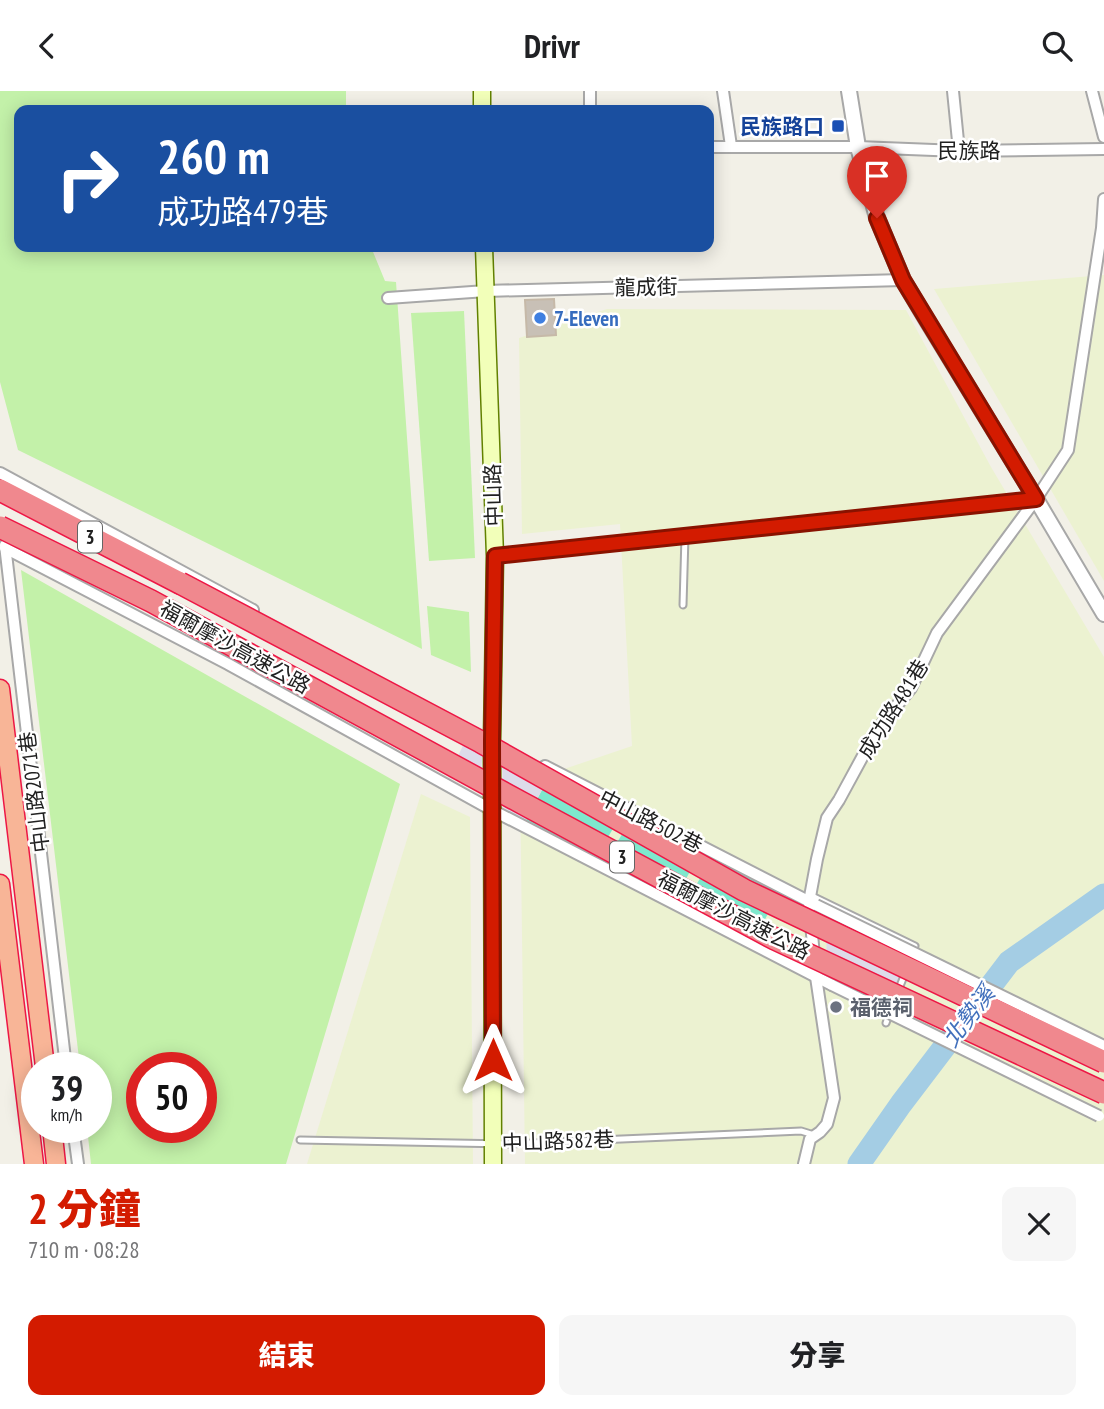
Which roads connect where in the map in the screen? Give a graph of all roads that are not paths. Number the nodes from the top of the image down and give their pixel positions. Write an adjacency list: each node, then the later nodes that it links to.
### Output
1 (723, 91): 6 (street)
2 (849, 91): 8 (street)
3 (953, 91): 10 (street)
4 (1091, 91): 5 (street)
5 (1104, 137)
6 (731, 146): 7 (street, 民族路); 8 (street, 民族路)
7 (714, 147)
8 (858, 147): 10 (street, 民族路); 14 (street)
9 (1104, 149): 10 (street, 民族路)
10 (958, 151)
11 (1104, 199): 12 (street, 成功路481巷)
12 (1103, 228): 19 (street, 成功路481巷)
13 (484, 252): 15 (main road, 中山路)
14 (903, 280): 15 (street, 龍成街); 19 (street)
15 (486, 291): 16 (street, 龍成街); 23 (main road, 中山路)
16 (388, 298)
17 (0, 473): 27 (street, 中山路502巷)
18 (0, 490): 36 (highway, 福爾摩沙高速公路 / 3, bridge)
19 (1036, 499): 21 (lane); 25 (street); 30 (street, 成功路481巷)
20 (0, 516): 22 (street, 中山路2071巷)
21 (685, 536): 23 (lane); 24 (lane)
22 (2, 538): 28 (street); 35 (street, 中山路2071巷); 37 (highway, 福爾摩沙高速公路 / 3, bridge)
23 (495, 556): 27 (main road, 中山路)
24 (683, 605)
25 (1104, 614)
26 (0, 689): 34 (highway)
27 (492, 740): 28 (main road, 中山路); 30 (street, 中山路502巷)
28 (492, 810): 31 (street); 43 (main road, 中山路)
29 (0, 884): 44 (highway)
30 (812, 901): 31 (street, 成功路481巷); 32 (lane); 33 (street, 中山路502巷, bridge)
31 (816, 977): 38 (street, bridge); 39 (street, 成功路481巷)
32 (886, 1023)
33 (1104, 1046)
34 (43, 1052)
35 (64, 1052)
36 (1104, 1062)
37 (1104, 1093)
38 (1101, 1118)
39 (816, 1135): 43 (lane, 中山路582巷); 48 (street, 成功路481巷)
40 (300, 1140): 43 (lane, 中山路582巷)
41 (54, 1143): 45 (highway)
42 (75, 1143): 46 (street)
43 (493, 1143): 47 (main road, 中山路)
44 (34, 1164)
45 (56, 1164)
46 (78, 1164)
47 (493, 1164)
48 (804, 1164)

